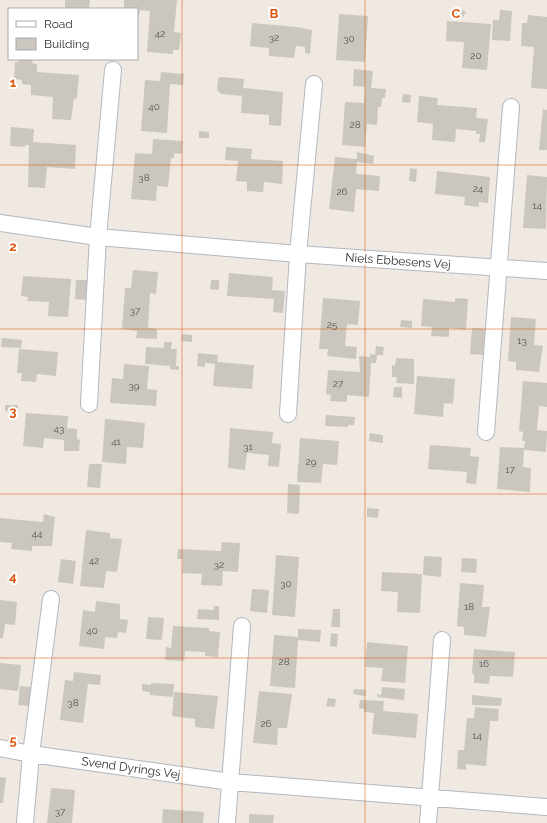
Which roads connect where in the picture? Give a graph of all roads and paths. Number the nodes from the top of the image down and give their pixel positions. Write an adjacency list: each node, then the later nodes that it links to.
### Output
1 (113, 70): 5 (street)
2 (314, 84): 6 (street)
3 (511, 107): 7 (street)
4 (0, 223): 5 (street, Niels Ebbesens Vej)
5 (98, 237): 6 (street, Niels Ebbesens Vej); 9 (street)
6 (298, 254): 7 (street, Niels Ebbesens Vej); 10 (street)
7 (498, 267): 8 (street, Niels Ebbesens Vej); 11 (street)
8 (547, 271)
9 (88, 404)
10 (288, 414)
11 (486, 432)
12 (51, 599): 16 (street)
13 (242, 626): 17 (street)
14 (442, 640): 18 (street)
15 (0, 748): 16 (street, Svend Dyrings Vej)
16 (31, 754): 17 (street, Svend Dyrings Vej); 20 (street)
17 (231, 782): 18 (street, Svend Dyrings Vej); 21 (street)
18 (430, 798): 19 (street, Svend Dyrings Vej); 22 (street)
19 (547, 807)
20 (25, 823)
21 (227, 823)
22 (428, 823)

